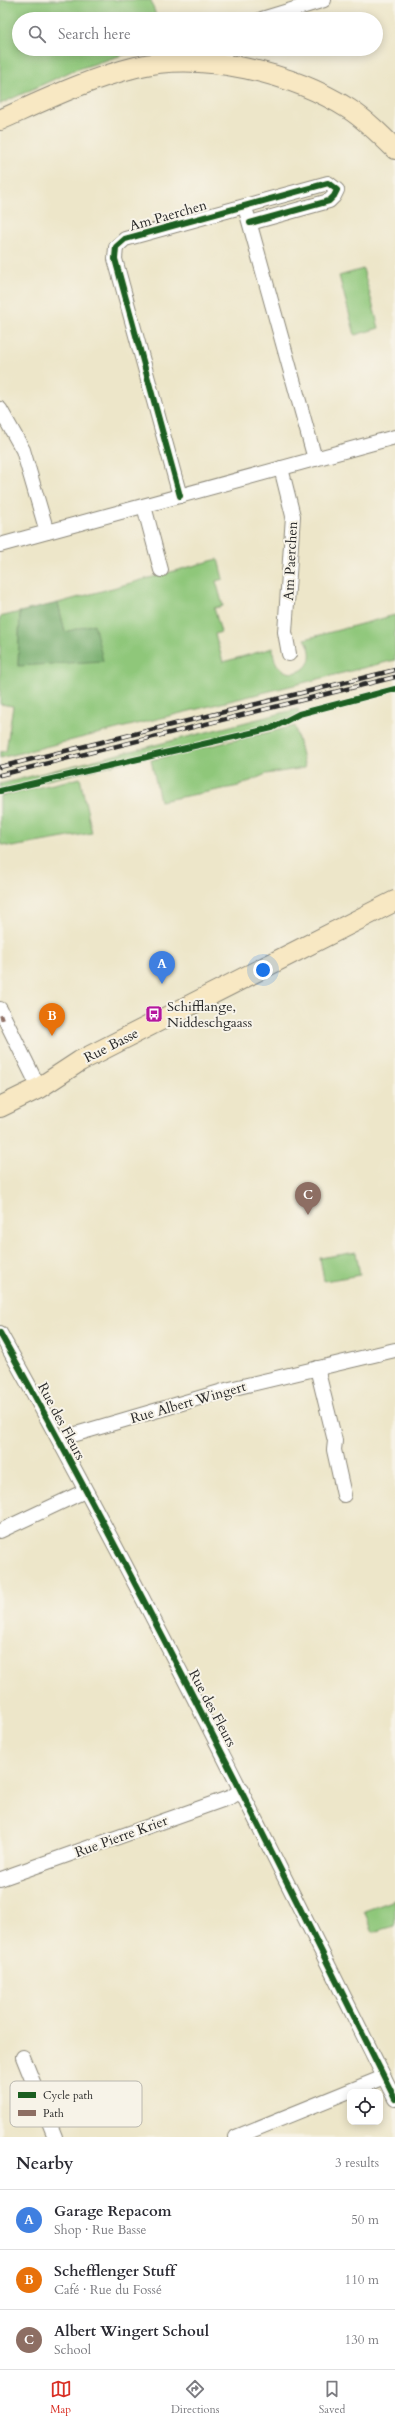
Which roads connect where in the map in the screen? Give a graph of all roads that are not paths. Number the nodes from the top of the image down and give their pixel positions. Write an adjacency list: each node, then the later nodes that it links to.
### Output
1 (324, 0): 2 (street)
2 (285, 12)
3 (224, 57): 4 (street); 5 (street)
4 (0, 120)
5 (395, 149)
6 (245, 206): 7 (street); 7 (street, Am Paerchen); 12 (street, Am Paerchen)
7 (250, 223): 10 (street)
8 (0, 409): 14 (street)
9 (395, 437): 10 (street)
10 (315, 459): 11 (street)
11 (281, 468): 12 (street); 17 (street, Am Paerchen)
12 (180, 496): 13 (street)
13 (144, 506): 14 (street); 16 (street)
14 (47, 532): 15 (street)
15 (0, 545)
16 (161, 570)
17 (289, 654)
18 (395, 901): 20 (street, Rue Basse)
19 (0, 1009): 20 (street)
20 (39, 1088): 21 (street, Rue Basse)
21 (0, 1107)
22 (0, 1333): 25 (street, Rue des Fleurs)
23 (395, 1350): 24 (street, Rue Albert Wingert)
24 (317, 1368): 25 (street, Rue Albert Wingert); 27 (street)
25 (59, 1439): 26 (street, Rue des Fleurs)
26 (85, 1491): 28 (street); 29 (street, Rue des Fleurs)
27 (344, 1495)
28 (0, 1531)
29 (242, 1790): 30 (street, Rue Pierre Krier); 32 (street, Rue des Fleurs)
30 (0, 1879)
31 (23, 2056): 33 (street)
32 (384, 2077): 34 (street, Rue des Fleurs); 37 (street)
33 (33, 2081)
34 (395, 2099)
35 (51, 2127): 36 (street)
36 (55, 2137)
37 (236, 2137)

